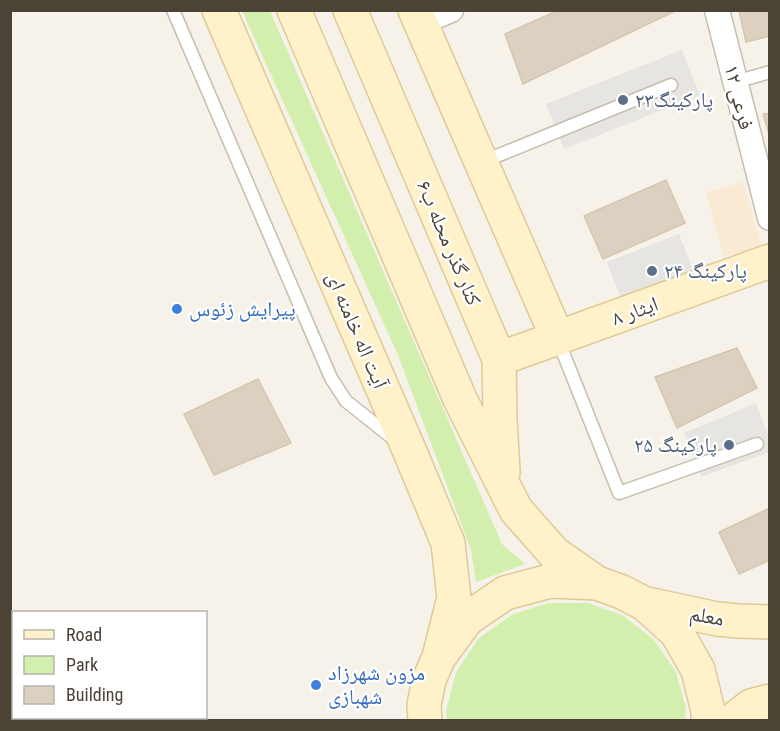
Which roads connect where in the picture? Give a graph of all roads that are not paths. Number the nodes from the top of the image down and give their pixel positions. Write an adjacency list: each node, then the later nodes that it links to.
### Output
1 (173, 10): 17 (lane)
2 (219, 10): 17 (main road, آیت اله خامنه ای)
3 (294, 10): 18 (main road)
4 (350, 10): 15 (main road, کنار گذر محله ب۶)
5 (451, 10): 7 (street)
6 (717, 10): 9 (street, فرعی ۱۲)
7 (418, 17): 11 (main road)
8 (770, 72): 9 (lane)
9 (735, 82): 12 (street, فرعی ۱۲)
10 (671, 85): 11 (lane)
11 (481, 163): 14 (main road)
12 (770, 218)
13 (770, 261): 14 (main road, ایثار ۸)
14 (558, 339): 15 (main road, ایثار ۸); 16 (lane)
15 (499, 359): 18 (main road, کنار گذر محله ب۶)
16 (757, 444)
17 (410, 452): 22 (main road, آیت اله خامنه ای)
18 (504, 486): 19 (main road)
19 (597, 583): 20 (main road); 22 (main road)
20 (645, 604): 21 (main road, معلم); 25 (main road)
21 (770, 622)
22 (439, 657): 24 (main road)
23 (770, 701): 26 (main road)
24 (420, 715)
25 (708, 720)
26 (733, 720)

